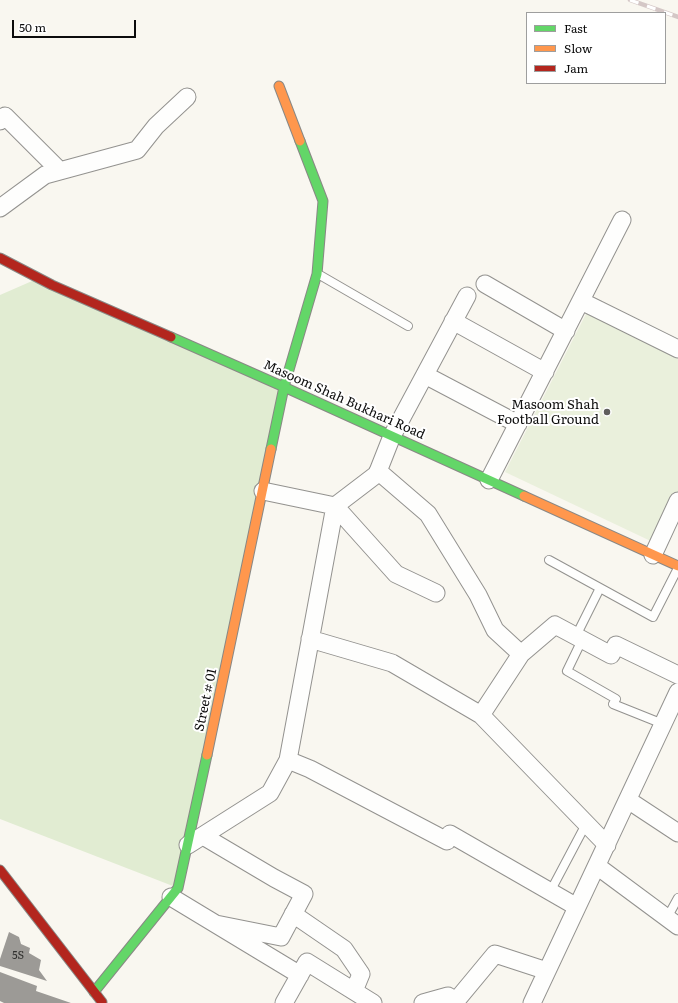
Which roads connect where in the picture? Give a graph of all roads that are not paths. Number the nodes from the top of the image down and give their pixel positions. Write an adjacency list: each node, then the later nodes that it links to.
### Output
1 (279, 86): 8 (street, Street # 01)
2 (187, 97): 4 (street)
3 (0, 121): 4 (street)
4 (60, 171): 5 (street)
5 (0, 208)
6 (622, 220): 11 (street)
7 (0, 258): 18 (street, Masoom Shah Bukhari Road)
8 (317, 274): 13 (lane); 18 (street, Street # 01)
9 (485, 284): 14 (street)
10 (467, 296): 12 (street)
11 (581, 301): 14 (street); 15 (street)
12 (453, 321): 16 (street); 17 (street)
13 (408, 326)
14 (566, 330): 16 (street)
15 (678, 349)
16 (545, 372): 19 (street)
17 (425, 375): 19 (street); 20 (street)
18 (284, 387): 20 (street, Masoom Shah Bukhari Road); 23 (street, Street # 01)
19 (518, 424): 22 (street)
20 (392, 436): 21 (street); 22 (street, Masoom Shah Bukhari Road)
21 (378, 471): 25 (street); 33 (street)
22 (489, 480): 26 (street, Masoom Shah Bukhari Road)
23 (263, 491): 25 (street); 44 (street, Street # 01)
24 (678, 501): 26 (street)
25 (335, 506): 30 (street); 32 (street)
26 (653, 555): 28 (street, Masoom Shah Bukhari Road)
27 (549, 560): 29 (lane)
28 (678, 567): 29 (lane)
29 (600, 588): 31 (lane)
30 (436, 593)
31 (579, 638): 33 (street); 34 (street); 37 (lane)
32 (310, 639): 36 (street); 38 (street)
33 (521, 654): 36 (street)
34 (678, 675)
35 (678, 692): 37 (street)
36 (481, 715): 40 (street)
37 (664, 724): 39 (street)
38 (288, 760): 42 (street); 47 (street)
39 (628, 800): 41 (street); 43 (street)
40 (586, 824): 43 (street); 47 (lane)
41 (678, 832)
42 (203, 836): 44 (street); 51 (street)
43 (607, 845): 45 (street)
44 (188, 846): 48 (street, Street # 01)
45 (597, 866): 50 (street); 52 (street)
46 (0, 870): 57 (street)
47 (550, 892): 50 (street)
48 (171, 897): 53 (street); 57 (street, Street # 01)
49 (678, 898): 52 (lane)
50 (577, 907): 54 (street)
51 (293, 914): 53 (street); 56 (street)
52 (672, 922)
53 (216, 924): 55 (street)
54 (547, 971): 58 (street); 63 (street)
55 (300, 975): 56 (street); 60 (street)
56 (354, 991): 61 (street)
57 (94, 992): 59 (street)
58 (456, 1002): 62 (street)
59 (103, 1003)
60 (284, 1003)
61 (373, 1003)
62 (423, 1003)
63 (532, 1003)

